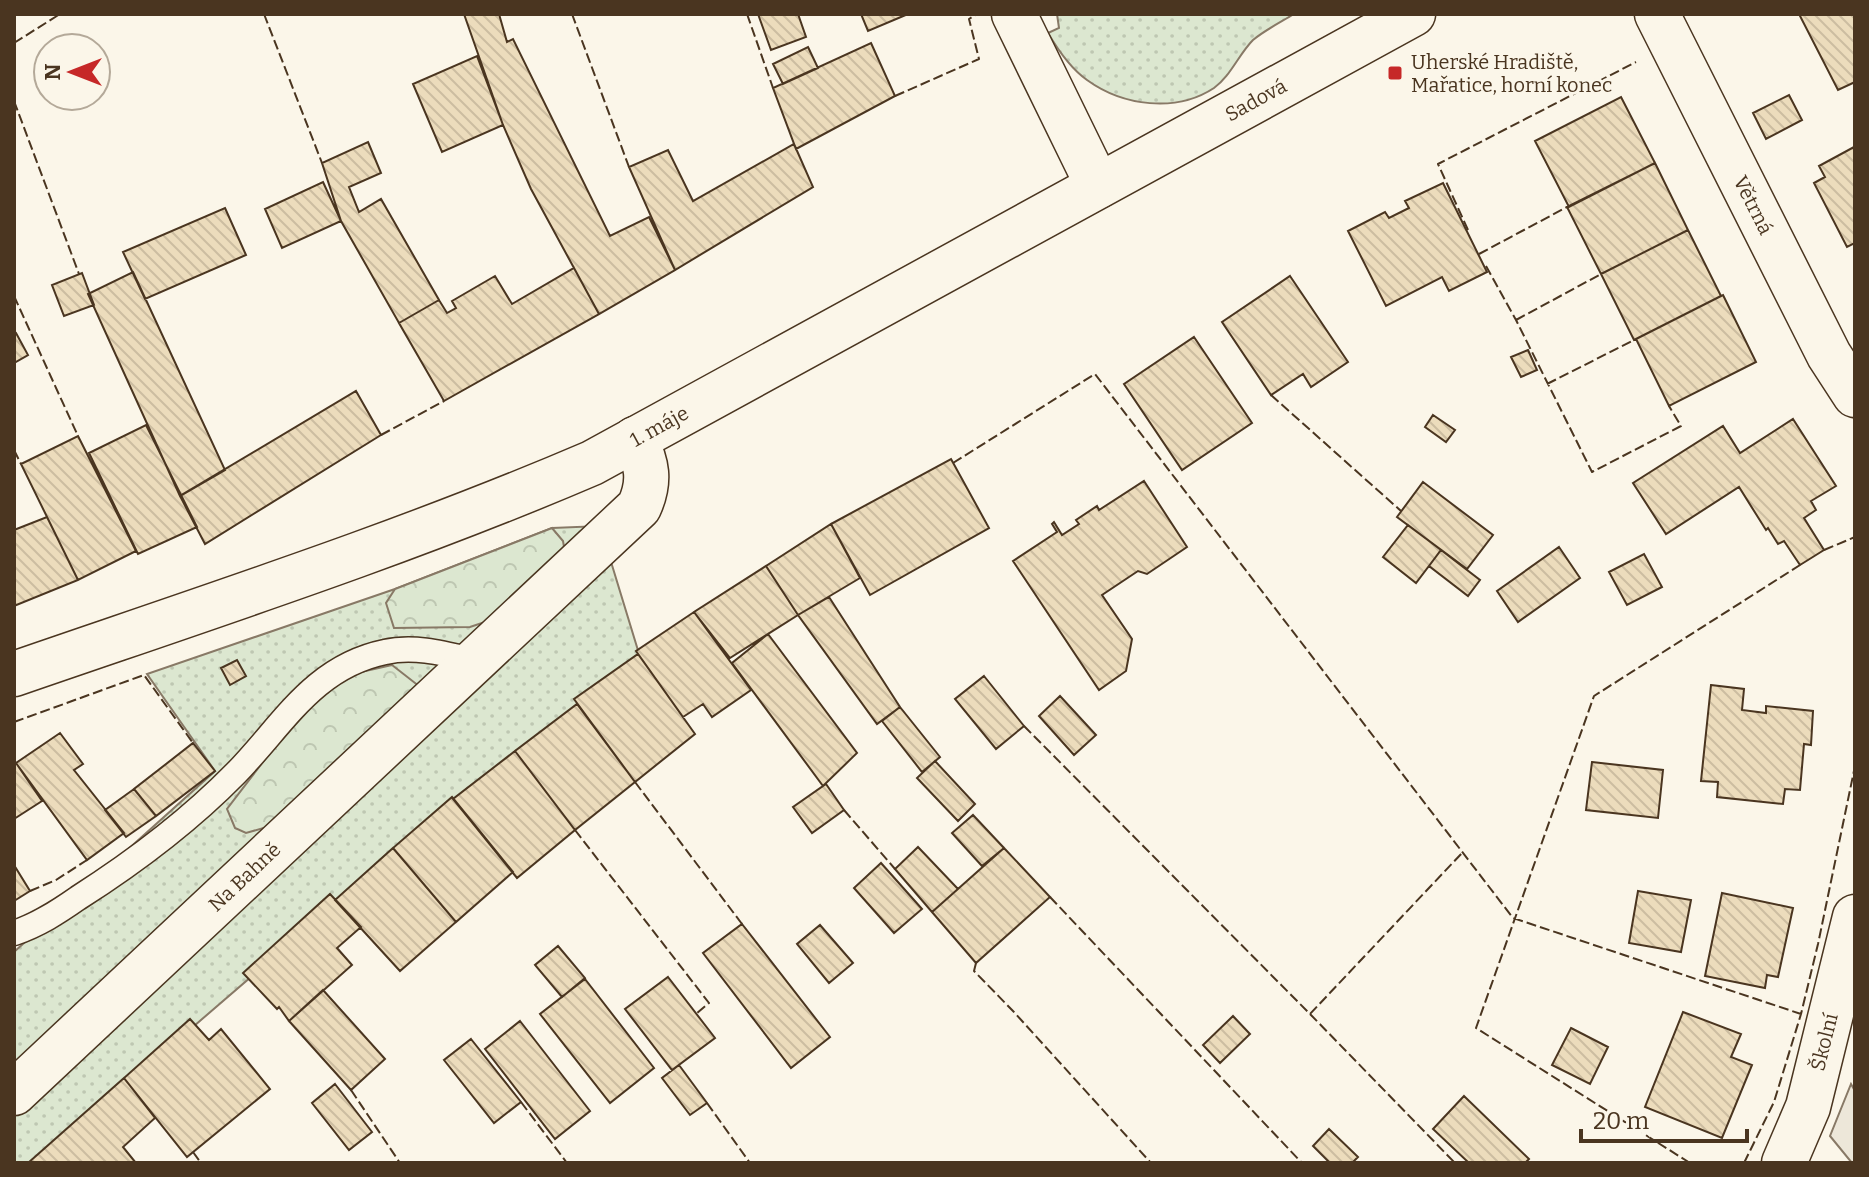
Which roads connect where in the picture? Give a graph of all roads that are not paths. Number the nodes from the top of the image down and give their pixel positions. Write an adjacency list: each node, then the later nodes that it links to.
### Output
1 (1014, 14): 4 (street)
2 (1413, 14): 4 (street, Sadová)
3 (1657, 14): 5 (street, Větrná)
4 (1098, 186): 6 (street, 1. máje)
5 (1855, 395)
6 (635, 439): 7 (street, Na Bahně); 8 (street, 1. máje)
7 (476, 661): 10 (lane); 11 (street, Na Bahně)
8 (14, 674)
9 (1855, 917): 12 (street, Školní)
10 (14, 933)
11 (14, 1093)
12 (1784, 1163)

